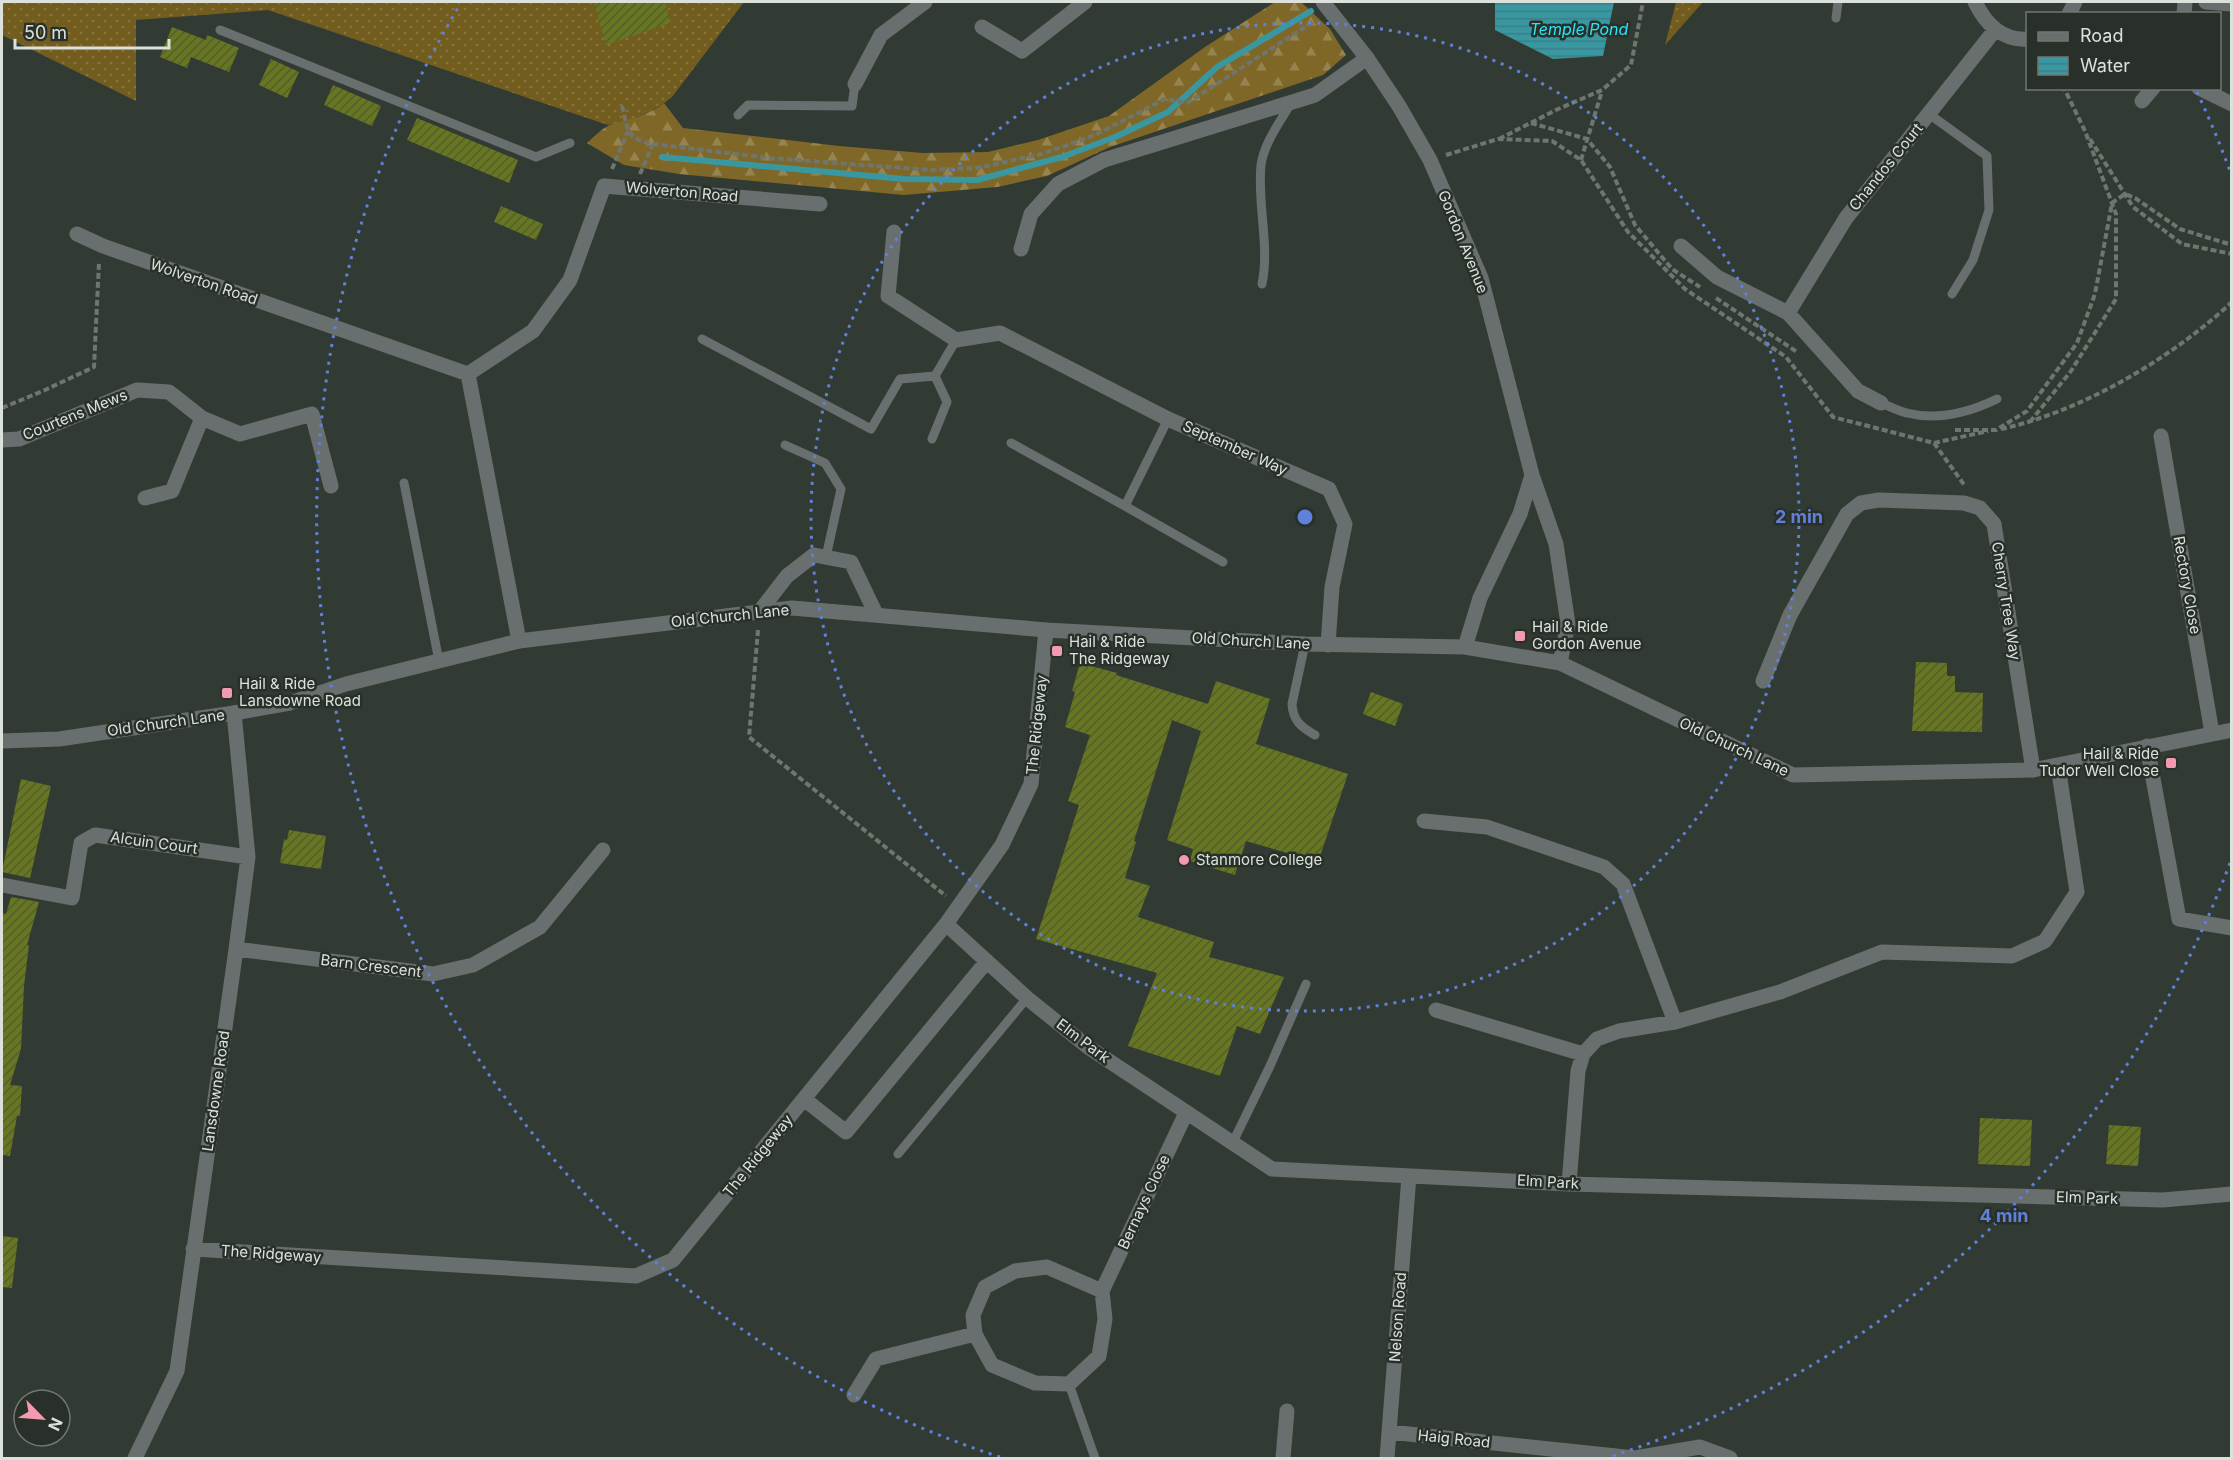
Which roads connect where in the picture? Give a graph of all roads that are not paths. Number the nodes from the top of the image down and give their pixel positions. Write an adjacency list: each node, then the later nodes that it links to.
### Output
1 (925, 2): 14 (street)
2 (1085, 2): 9 (street)
3 (1838, 2): 8 (lane)
4 (1976, 2): 11 (street)
5 (2206, 2): 6 (street)
6 (2232, 4)
7 (1327, 6): 13 (street, Gordon Avenue)
8 (1836, 18)
9 (982, 27)
10 (220, 30): 22 (lane)
11 (1995, 30): 12 (street); 20 (street, Chandos Court)
12 (2026, 39)
13 (1367, 58): 18 (street); 44 (street, Gordon Avenue)
14 (855, 84): 21 (lane)
15 (2151, 90): 17 (street)
16 (2203, 90): 19 (street)
17 (2142, 100)
18 (1291, 103): 27 (street); 28 (lane)
19 (2232, 104)
20 (1929, 114): 29 (lane); 30 (street, Chandos Court)
21 (738, 115)
22 (570, 143)
23 (820, 204): 33 (street, Wolverton Road)
24 (894, 232): 32 (street)
25 (77, 234): 33 (street, Wolverton Road)
26 (1681, 246): 30 (street)
27 (1021, 249)
28 (1262, 284)
29 (1952, 294)
30 (1788, 313): 36 (street)
31 (702, 339): 34 (lane)
32 (956, 340): 34 (lane); 38 (street, September Way)
33 (468, 374): 54 (street)
34 (935, 375): 40 (lane)
35 (1997, 399): 36 (lane)
36 (1881, 403)
37 (202, 418): 41 (street, Courtens Mews); 46 (street, Courtens Mews); 47 (street)
38 (1168, 419): 48 (lane); 56 (street, September Way)
39 (2161, 436): 63 (street, Rectory Close)
40 (932, 439)
41 (2, 440)
42 (1011, 443): 48 (lane)
43 (785, 445): 49 (lane)
44 (1532, 475): 57 (street); 59 (street, Gordon Avenue)
45 (404, 483): 58 (lane)
46 (331, 486)
47 (145, 498)
48 (1125, 506): 50 (lane)
49 (826, 557): 51 (street); 52 (street)
50 (1224, 562)
51 (760, 611): 52 (street, Old Church Lane); 54 (street, Old Church Lane)
52 (876, 614): 53 (street, Old Church Lane)
53 (1046, 630): 55 (street, Old Church Lane); 73 (street, The Ridgeway)
54 (519, 641): 58 (street, Old Church Lane)
55 (1305, 644): 56 (street, Old Church Lane); 64 (lane)
56 (1328, 645): 57 (street, Old Church Lane)
57 (1465, 647): 59 (street, Old Church Lane)
58 (439, 661): 61 (street, Old Church Lane)
59 (1560, 663): 68 (street, Old Church Lane)
60 (1763, 681): 68 (street, Cherry Tree Way)
61 (234, 713): 65 (street, Old Church Lane); 71 (street, Lansdowne Road)
62 (2232, 730): 63 (street, Old Church Lane)
63 (2212, 734): 66 (street, Old Church Lane)
64 (1316, 735)
65 (2, 741)
66 (2147, 746): 67 (street, Old Church Lane); 74 (street)
67 (2058, 766): 68 (street, Old Church Lane); 80 (street)
68 (2033, 770)
69 (1424, 821): 80 (street)
70 (603, 850): 75 (street, Barn Crescent)
71 (248, 857): 72 (street, Alcuin Court); 75 (street, Lansdowne Road)
72 (2, 885)
73 (946, 924): 76 (street, Elm Park); 82 (street, The Ridgeway)
74 (2232, 928)
75 (236, 949): 89 (street, Lansdowne Road)
76 (987, 962): 78 (street, Elm Park); 82 (street)
77 (1306, 984): 84 (lane)
78 (1027, 998): 83 (street, Elm Park); 85 (lane)
79 (1436, 1010): 81 (street)
80 (1675, 1022): 81 (street)
81 (1583, 1054): 87 (street)
82 (804, 1099): 89 (street, The Ridgeway)
83 (1186, 1113): 84 (street, Elm Park); 90 (street, Bernays Close)
84 (1232, 1144): 86 (street, Elm Park)
85 (898, 1154)
86 (1409, 1176): 87 (street, Elm Park); 95 (street, Nelson Road)
87 (1569, 1184): 88 (street, Elm Park)
88 (2232, 1194)
89 (193, 1249): 97 (street, Lansdowne Road)
90 (1102, 1291): 91 (street); 92 (street)
91 (975, 1334): 92 (street); 93 (street)
92 (1068, 1384): 98 (lane)
93 (854, 1395)
94 (1287, 1411): 99 (street)
95 (1390, 1432): 96 (street, Haig Road); 100 (street, Nelson Road)
96 (1527, 1453): 101 (street, Haig Road)
97 (135, 1458)
98 (1095, 1458)
99 (1283, 1458)
100 (1388, 1458)
101 (1730, 1458)

